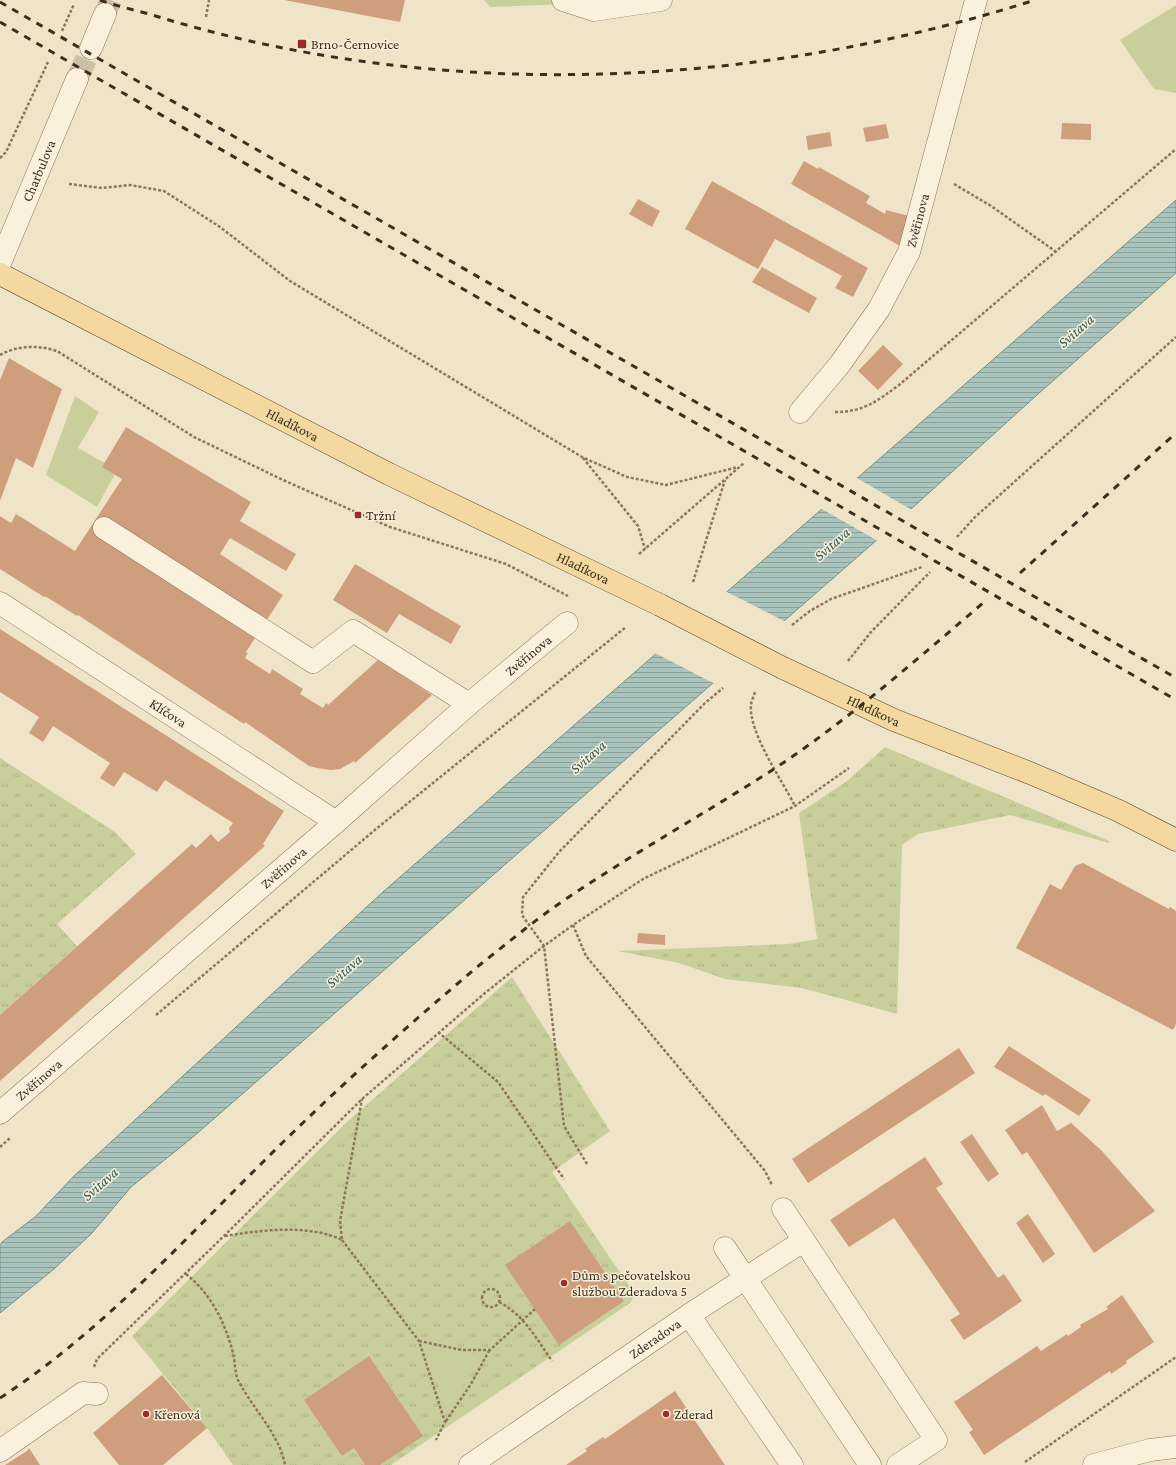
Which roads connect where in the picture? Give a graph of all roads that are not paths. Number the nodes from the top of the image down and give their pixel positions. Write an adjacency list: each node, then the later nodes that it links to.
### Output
1 (562, 0): 2 (street)
2 (661, 0)
3 (976, 0): 9 (street, Zvěřinova)
4 (105, 14): 5 (street)
5 (91, 48)
6 (77, 78): 7 (street, Charbulova)
7 (0, 262)
8 (0, 274): 15 (main road, Hladíkova, bridge)
9 (800, 412)
10 (104, 528): 13 (street)
11 (0, 603): 14 (street, Klíčova)
12 (567, 623): 13 (street, Zvěřinova)
13 (469, 704): 14 (street, Zvěřinova)
14 (336, 822): 16 (street, Zvěřinova)
15 (1176, 840)
16 (0, 1113)
17 (783, 1209): 18 (street)
18 (804, 1241): 20 (street); 28 (street)
19 (725, 1248): 20 (street)
20 (745, 1279): 21 (street); 27 (street)
21 (689, 1315): 25 (street, Zderadova); 26 (street, Zderadova)
22 (90, 1393): 24 (street)
23 (1176, 1447): 29 (street)
24 (0, 1451)
25 (470, 1465)
26 (792, 1465)
27 (870, 1465)
28 (898, 1465)
29 (1094, 1465)

